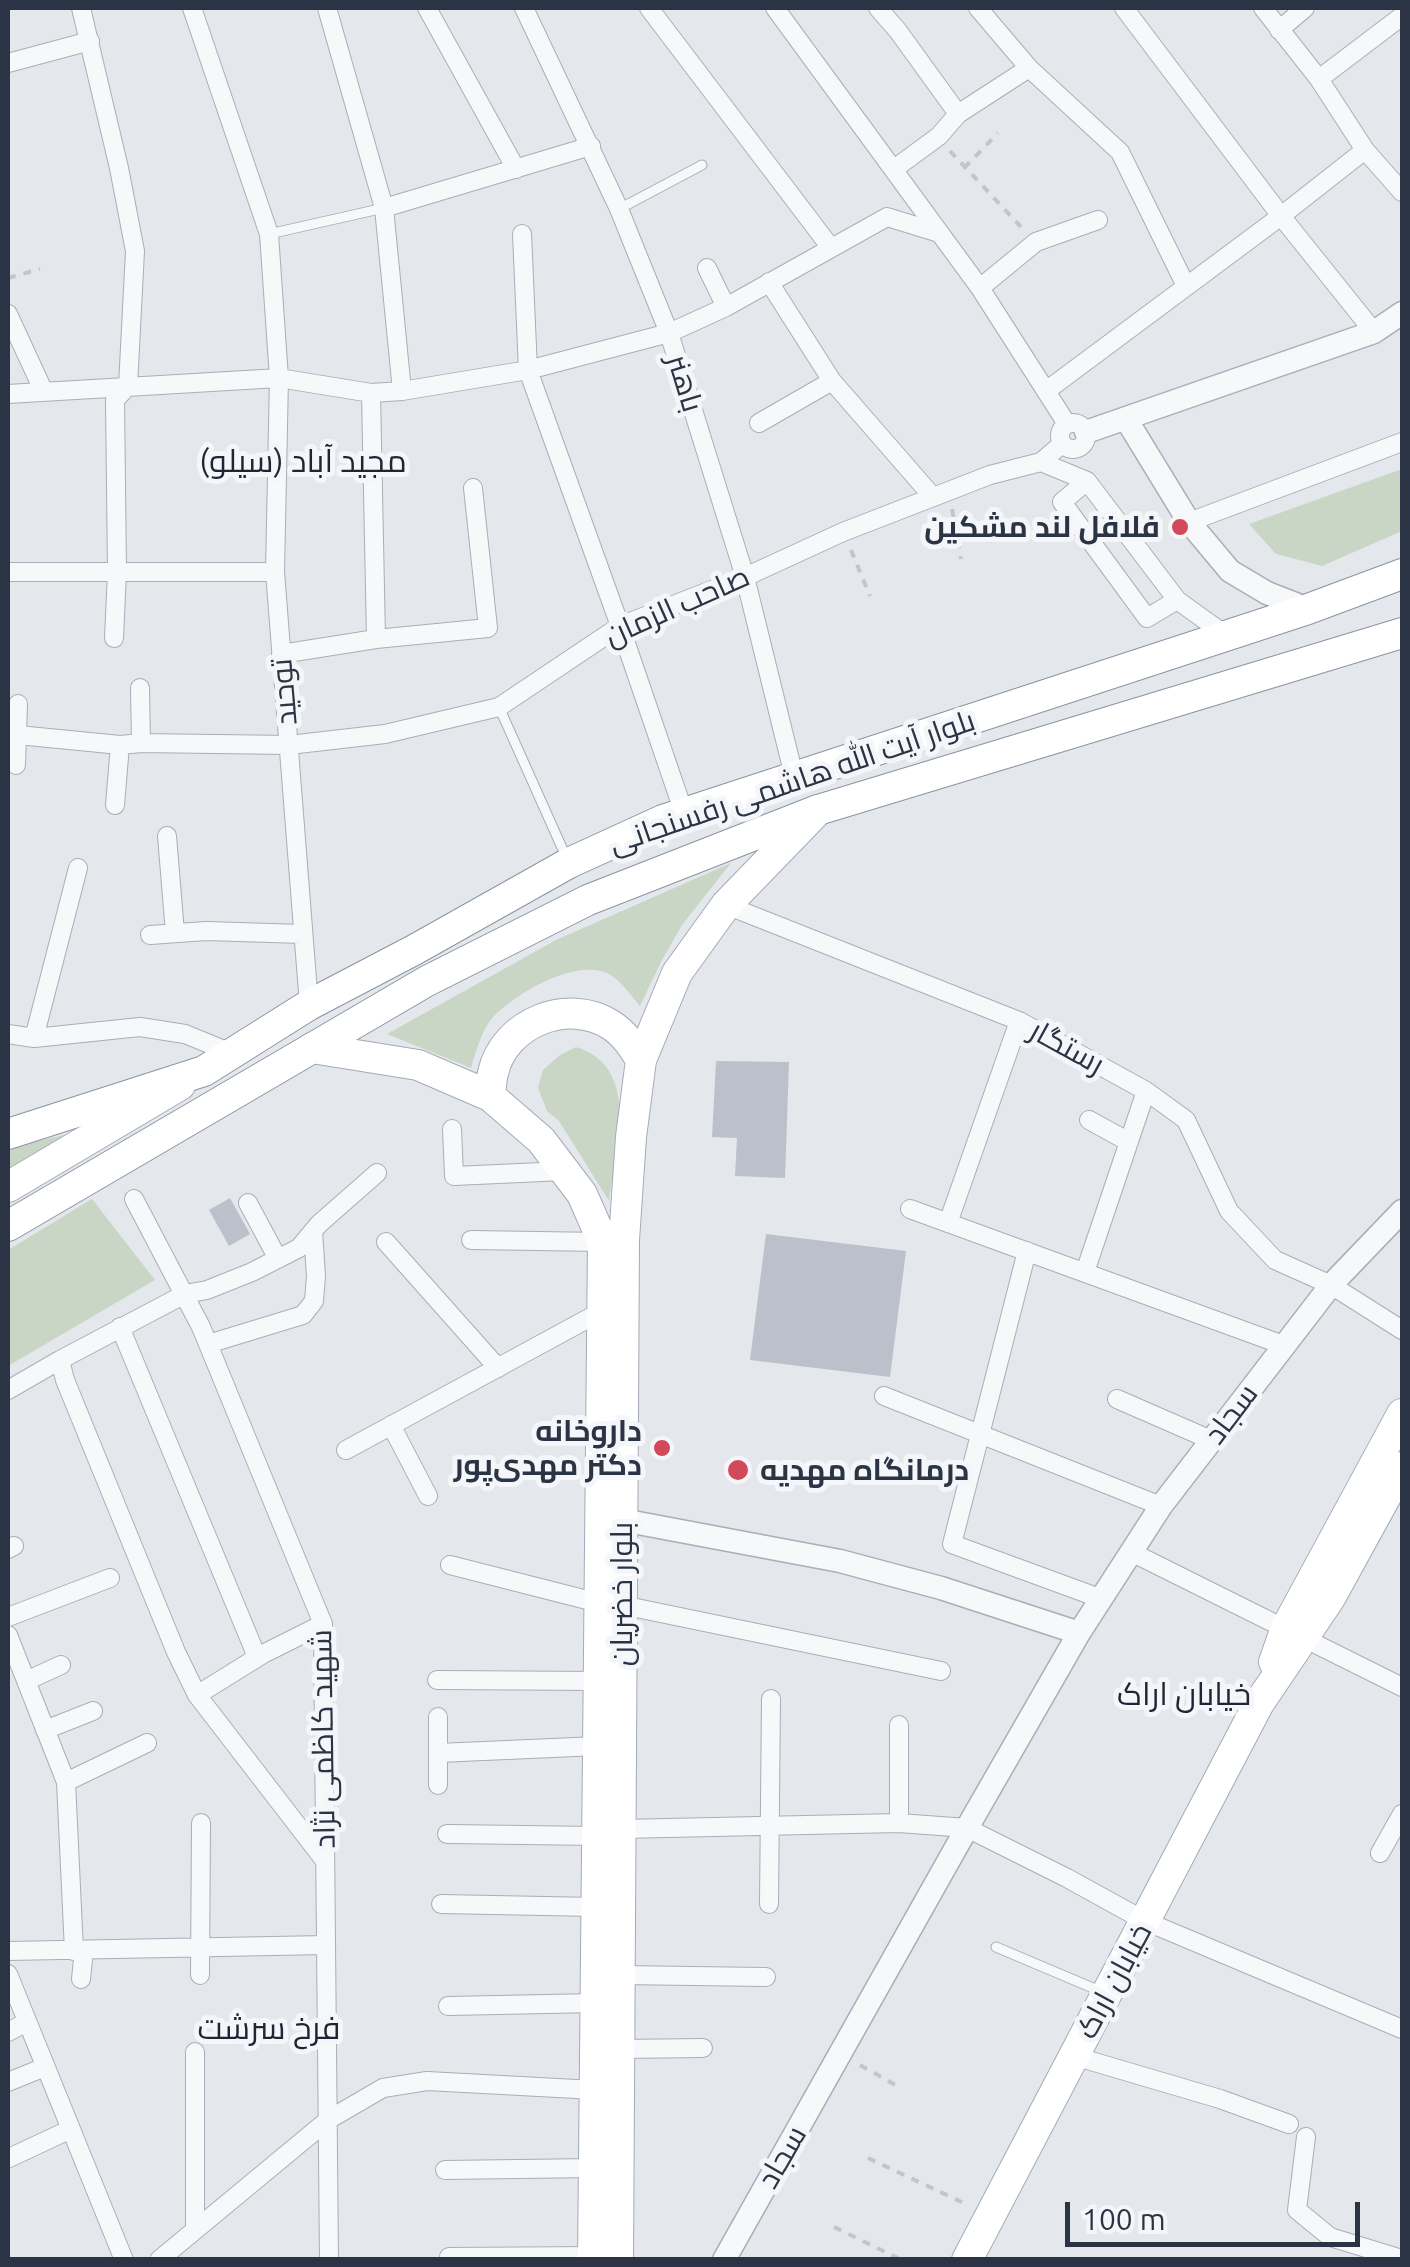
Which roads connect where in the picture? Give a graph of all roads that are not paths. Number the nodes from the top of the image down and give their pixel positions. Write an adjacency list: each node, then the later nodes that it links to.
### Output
1 (81, 8): 15 (street)
2 (192, 8): 31 (street, توحید)
3 (328, 8): 26 (street)
4 (428, 8): 23 (street)
5 (649, 8): 33 (street)
6 (774, 8): 24 (street)
7 (878, 8): 19 (street)
8 (978, 8): 17 (street)
9 (1124, 8): 28 (street)
10 (1263, 8): 14 (street)
11 (1305, 8): 14 (street)
12 (528, 9): 20 (street, باهنر)
13 (1402, 16): 18 (street)
14 (1279, 30): 18 (street)
15 (90, 41): 16 (street); 46 (street)
16 (8, 63)
17 (1028, 68): 19 (street); 36 (street)
18 (1320, 79): 21 (street)
19 (958, 114): 24 (street)
20 (590, 146): 23 (street); 27 (street, باهنر)
21 (1365, 150): 25 (street); 28 (street)
22 (702, 166): 27 (lane)
23 (516, 168): 26 (street)
24 (894, 169): 30 (street)
25 (1401, 185)
26 (384, 208): 31 (lane); 49 (street)
27 (620, 209): 42 (street, باهنر)
28 (1281, 216): 36 (street); 41 (street)
29 (1098, 220): 37 (street)
30 (939, 233): 33 (street); 37 (street)
31 (268, 234): 44 (street, توحید)
32 (522, 234): 43 (street)
33 (831, 248): 35 (street)
34 (707, 268): 38 (street)
35 (769, 282): 38 (street); 45 (street)
36 (1186, 286): 48 (street)
37 (980, 288): 48 (street)
38 (726, 307): 42 (street)
39 (1402, 313): 41 (street)
40 (8, 314): 47 (street)
41 (1374, 332): 52 (street)
42 (669, 333): 43 (street); 65 (street, باهنر)
43 (528, 370): 49 (street); 68 (street)
44 (279, 378): 46 (street); 50 (street); 63 (street, توحید)
45 (832, 382): 53 (street); 59 (street)
46 (128, 386): 47 (street); 62 (street)
47 (43, 390): 51 (street)
48 (1046, 390): 54 (street)
49 (402, 391): 50 (street)
50 (371, 393): 72 (street)
51 (8, 394)
52 (1126, 419): 54 (street); 60 (street)
53 (759, 423)
54 (1077, 428): 56 (street, صاحب الزمان)
55 (1402, 442): 60 (street)
56 (1042, 462): 57 (street); 59 (street, صاحب الزمان)
57 (1087, 481): 66 (street); 66 (street)
58 (473, 488): 72 (street)
59 (941, 494): 65 (street, صاحب الزمان)
60 (1189, 522): 67 (street)
61 (8, 572): 62 (street)
62 (116, 572): 63 (street); 71 (street)
63 (275, 572): 73 (street, توحید)
64 (1402, 574): 67 (main road, بلوار آیت الله هاشمی رفسنجانی)
65 (745, 577): 68 (street, صاحب الزمان); 82 (street, باهنر)
66 (1177, 600): 70 (street)
67 (1308, 609): 70 (main road, بلوار آیت الله هاشمی رفسنجانی)
68 (620, 626): 76 (street, صاحب الزمان); 85 (street)
69 (1402, 632): 84 (main road, بلوار آیت الله هاشمی رفسنجانی)
70 (1226, 636): 82 (main road, بلوار آیت الله هاشمی رفسنجانی)
71 (114, 638)
72 (376, 639): 73 (street)
73 (281, 654): 79 (street, توحید)
74 (140, 688): 78 (street)
75 (18, 704): 77 (street)
76 (499, 706): 79 (street, صاحب الزمان); 87 (lane)
77 (13, 734): 80 (street, صاحب الزمان); 81 (street)
78 (141, 743): 79 (street, صاحب الزمان); 80 (street, صاحب الزمان)
79 (288, 745): 91 (street, توحید)
80 (120, 746): 83 (street)
81 (16, 765)
82 (794, 776): 85 (main road, بلوار آیت الله هاشمی رفسنجانی)
83 (114, 805)
84 (818, 810): 89 (main road, بلوار خضریان); 97 (main road, بلوار آیت الله هاشمی رفسنجانی)
85 (684, 813): 87 (main road, بلوار آیت الله هاشمی رفسنجانی)
86 (168, 836): 90 (street)
87 (569, 863): 93 (main road, بلوار آیت الله هاشمی رفسنجانی)
88 (78, 868): 96 (street)
89 (726, 905): 94 (street, رستگار); 99 (main road, بلوار خضریان)
90 (175, 933): 91 (street); 92 (street)
91 (304, 934): 93 (street, توحید)
92 (150, 935)
93 (309, 1004): 98 (main road, بلوار آیت الله هاشمی رفسنجانی)
94 (1019, 1021): 101 (street, رستگار); 114 (street)
95 (8, 1034): 96 (street)
96 (34, 1038): 98 (street)
97 (312, 1048): 102 (main road, بلوار خضریان); 115 (main road, بلوار آیت الله هاشمی رفسنجانی)
98 (234, 1054): 100 (main road, بلوار آیت الله هاشمی رفسنجانی)
99 (641, 1060): 102 (main road); 143 (main road, بلوار خضریان)
100 (204, 1071): 105 (main road); 109 (main road, بلوار آیت الله هاشمی رفسنجانی)
101 (1146, 1091): 106 (street); 123 (street, رستگار)
102 (490, 1096): 107 (main road, بلوار خضریان)
103 (1090, 1120): 106 (street)
104 (452, 1129): 107 (street)
105 (8, 1134)
106 (1129, 1142): 122 (street)
107 (564, 1171): 119 (main road, بلوار خضریان)
108 (377, 1173): 116 (street)
109 (8, 1187)
110 (134, 1199): 124 (street, شهید کاظمی نژاد)
111 (248, 1204): 121 (street)
112 (910, 1209): 114 (street)
113 (1402, 1211): 123 (street, سجاد)
114 (948, 1223): 120 (street)
115 (8, 1226)
116 (313, 1231): 121 (street); 128 (street)
117 (471, 1240): 119 (street)
118 (386, 1242): 131 (street)
119 (603, 1242): 125 (main road, بلوار خضریان)
120 (1027, 1251): 122 (street); 137 (street)
121 (278, 1259): 124 (street)
122 (1086, 1272): 129 (street)
123 (1331, 1285): 127 (street, رستگار); 129 (street, سجاد)
124 (185, 1294): 126 (street); 128 (street, شهید کاظمی نژاد)
125 (602, 1311): 131 (street); 148 (main road, بلوار خضریان)
126 (120, 1327): 130 (street); 154 (street)
127 (1402, 1330)
128 (208, 1344): 150 (street, شهید کاظمی نژاد)
129 (1283, 1345): 138 (street, سجاد)
130 (60, 1360): 132 (street); 161 (street)
131 (498, 1368): 136 (street)
132 (8, 1390)
133 (884, 1396): 137 (street)
134 (1117, 1399): 138 (street)
135 (1402, 1414): 152 (main road, خیابان اراک)
136 (391, 1425): 139 (street); 141 (street)
137 (980, 1434): 142 (street); 147 (street)
138 (1211, 1440): 142 (street, سجاد)
139 (346, 1450)
140 (1402, 1467): 152 (main road, خیابان اراک)
141 (428, 1496)
142 (1161, 1506): 144 (street, سجاد)
143 (622, 1520): 148 (main road, بلوار خضریان); 151 (street)
144 (1132, 1552): 147 (street, سجاد); 152 (street)
145 (450, 1565): 148 (street)
146 (110, 1578): 149 (street)
147 (1102, 1598): 151 (street, سجاد)
148 (610, 1604): 156 (street); 158 (main road, بلوار خضریان); 177 (main road, بلوار خضریان)
149 (8, 1616)
150 (324, 1624): 154 (street); 180 (street, شهید کاظمی نژاد)
151 (1080, 1633): 176 (street, سجاد)
152 (1296, 1633): 160 (street); 184 (main road, خیابان اراک)
153 (8, 1635): 159 (street)
154 (257, 1658): 161 (street)
155 (60, 1665): 159 (street)
156 (942, 1671)
157 (437, 1680): 158 (street)
158 (599, 1680): 168 (main road, بلوار خضریان)
159 (26, 1681): 166 (street)
160 (1402, 1686)
161 (196, 1694): 180 (street)
162 (772, 1699): 175 (street)
163 (93, 1711): 166 (street)
164 (438, 1717): 169 (street)
165 (899, 1725): 173 (street)
166 (44, 1730): 170 (street)
167 (148, 1743): 170 (street)
168 (598, 1746): 169 (street); 177 (main road, بلوار خضریان)
169 (438, 1753): 171 (street)
170 (66, 1782): 189 (street)
171 (438, 1786)
172 (1402, 1814): 179 (street)
173 (899, 1822): 175 (street); 176 (street)
174 (201, 1823): 187 (street)
175 (770, 1826): 177 (street); 182 (street)
176 (967, 1828): 184 (street); 218 (street, سجاد)
177 (609, 1833): 178 (street); 183 (main road, بلوار خضریان); 192 (main road, بلوار خضریان)
178 (447, 1834)
179 (1380, 1853)
180 (326, 1861): 185 (street, شهید کاظمی نژاد)
181 (441, 1904): 183 (street)
182 (769, 1904)
183 (596, 1907): 196 (main road, بلوار خضریان)
184 (1145, 1921): 195 (main road, خیابان اراک); 199 (street)
185 (326, 1944): 187 (street); 208 (street, شهید کاظمی نژاد)
186 (996, 1947): 195 (lane)
187 (202, 1948): 189 (street); 191 (street)
188 (8, 1951): 189 (street)
189 (79, 1951): 194 (street)
190 (8, 1974): 198 (street)
191 (200, 1975)
192 (620, 1976): 193 (street); 202 (main road, بلوار خضریان)
193 (766, 1977)
194 (81, 1979)
195 (1107, 1994): 204 (main road, خیابان اراک)
196 (596, 2003): 197 (street); 207 (main road, بلوار خضریان)
197 (448, 2006)
198 (27, 2022): 200 (street); 205 (street)
199 (1402, 2030)
200 (8, 2032)
201 (703, 2048): 202 (street)
202 (619, 2049): 217 (main road, بلوار خضریان)
203 (195, 2052): 215 (street)
204 (1074, 2056): 209 (street); 223 (main road, خیابان اراک)
205 (46, 2068): 206 (street); 210 (street)
206 (8, 2082)
207 (595, 2090): 208 (street); 213 (main road, بلوار خضریان)
208 (328, 2120): 215 (street); 222 (street, شهید کاظمی نژاد)
209 (1289, 2124)
210 (71, 2129): 212 (street); 220 (street)
211 (1306, 2138): 219 (street)
212 (9, 2158)
213 (594, 2168): 214 (street); 217 (main road, بلوار خضریان)
214 (445, 2170)
215 (195, 2230): 221 (street)
216 (450, 2257): 217 (street)
217 (602, 2258)
218 (728, 2259)
219 (1402, 2259)
220 (124, 2260)
221 (158, 2260)
222 (330, 2260)
223 (968, 2260)

